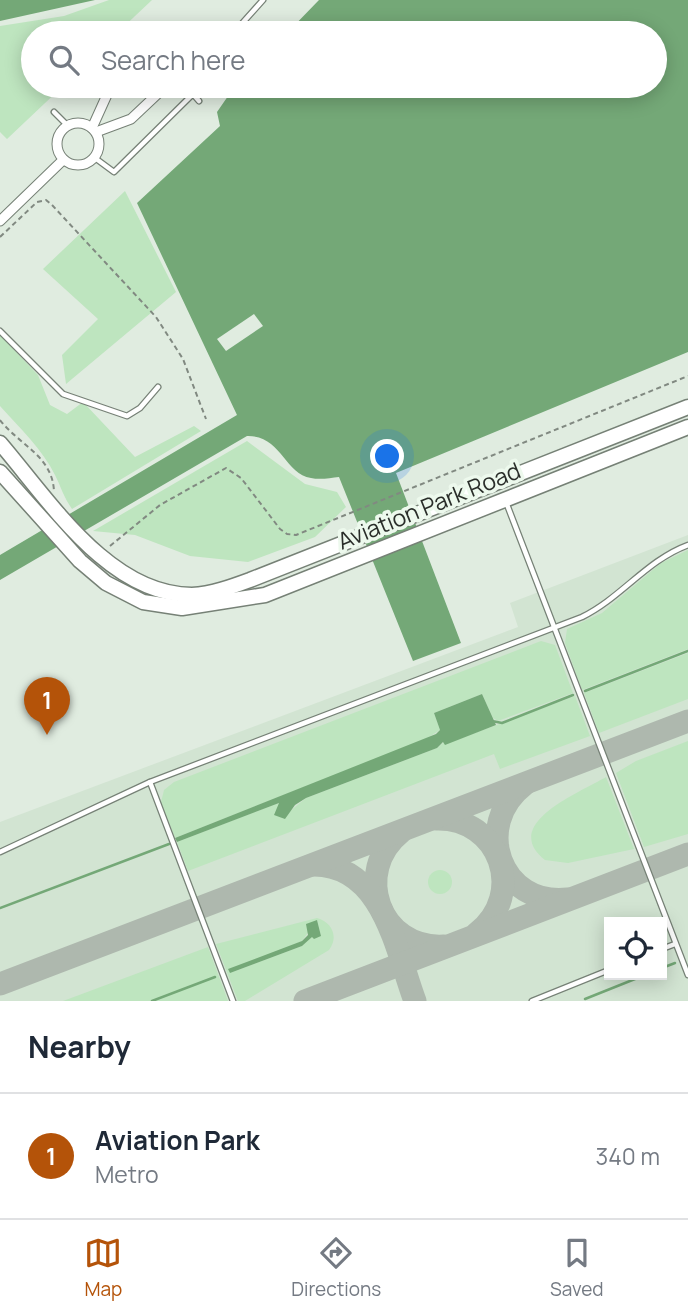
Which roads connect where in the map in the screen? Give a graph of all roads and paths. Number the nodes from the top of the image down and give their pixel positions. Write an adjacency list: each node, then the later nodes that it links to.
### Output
1 (263, 0): 2 (lane)
2 (244, 21)
3 (106, 98): 10 (street)
4 (153, 98): 10 (street)
5 (188, 98): 11 (lane)
6 (196, 98): 7 (lane)
7 (199, 101)
8 (54, 112): 9 (lane)
9 (67, 125): 10 (street); 12 (street)
10 (94, 130): 11 (street)
11 (95, 158): 12 (street)
12 (63, 160): 13 (street)
13 (0, 221)
14 (0, 237): 19 (path)
15 (0, 331): 17 (lane)
16 (688, 376): 27 (path)
17 (158, 387)
18 (688, 407): 25 (main road, Aviation Park Road)
19 (205, 419)
20 (0, 420): 25 (path)
21 (688, 427): 24 (main road, Aviation Park Road)
22 (0, 443): 25 (main road, Aviation Park Road)
23 (0, 472): 24 (main road, Aviation Park Road)
24 (505, 501): 28 (lane)
25 (57, 504)
26 (688, 545): 28 (lane)
27 (106, 549)
28 (554, 629): 29 (lane); 31 (lane)
29 (150, 782): 30 (lane); 35 (lane)
30 (0, 852)
31 (675, 944): 32 (lane); 34 (lane)
32 (667, 947)
33 (604, 972): 36 (lane)
34 (688, 975)
35 (233, 1001)
36 (534, 1001)

